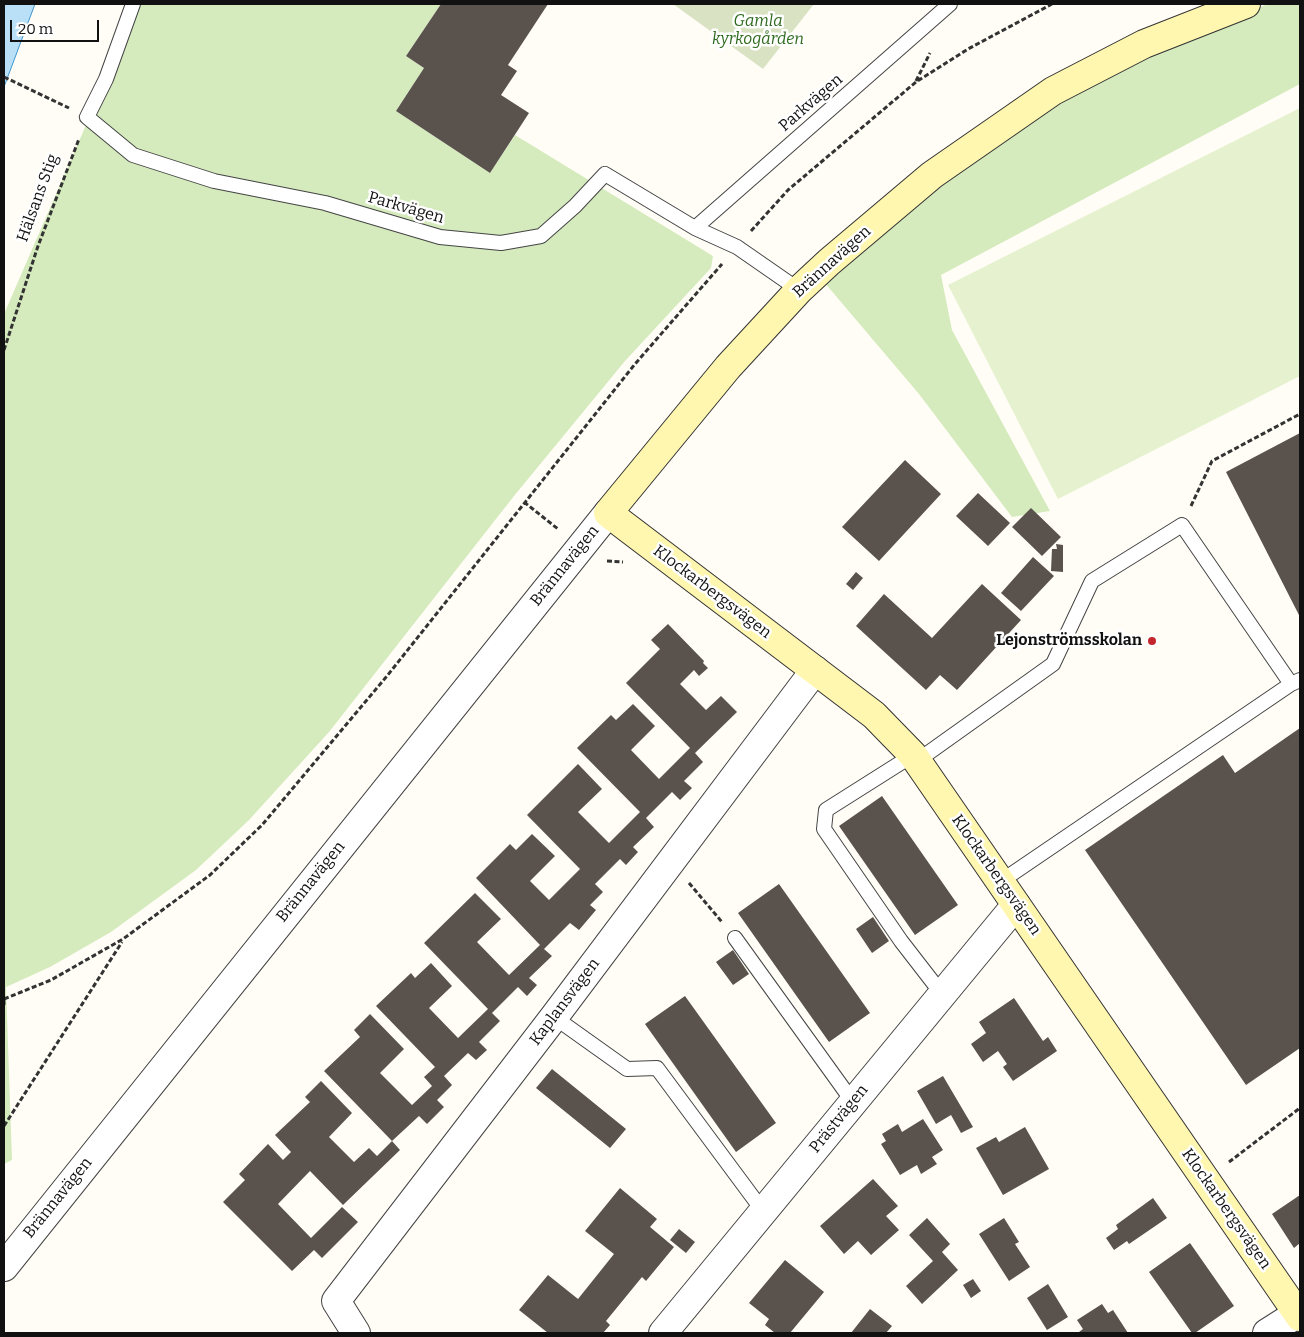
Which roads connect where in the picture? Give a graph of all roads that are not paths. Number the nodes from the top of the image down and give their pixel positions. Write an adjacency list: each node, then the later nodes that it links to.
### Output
1 (133, 4): 4 (lane, Parkvägen)
2 (950, 4): 4 (lane, Parkvägen)
3 (1246, 4): 5 (street, Brännavägen)
4 (695, 228): 5 (lane, Parkvägen)
5 (799, 290): 6 (street, Brännavägen)
6 (608, 513): 7 (street, Klockarbergsvägen); 17 (street, Brännavägen)
7 (815, 670): 9 (street, Klockarbergsvägen); 14 (street, Kaplansvägen)
8 (1296, 682): 9 (lane); 10 (lane)
9 (915, 758): 10 (street, Klockarbergsvägen); 13 (lane)
10 (1000, 882): 11 (street, Klockarbergsvägen)
11 (1016, 905): 13 (street, Prästvägen); 18 (street, Klockarbergsvägen)
12 (735, 938): 15 (lane)
13 (942, 994): 15 (street, Prästvägen)
14 (554, 1017): 16 (lane); 19 (street, Kaplansvägen)
15 (853, 1102): 16 (street, Prästvägen)
16 (763, 1212): 20 (street, Prästvägen)
17 (4, 1267)
18 (1299, 1314): 21 (street)
19 (356, 1333)
20 (663, 1333)
21 (1267, 1333)

